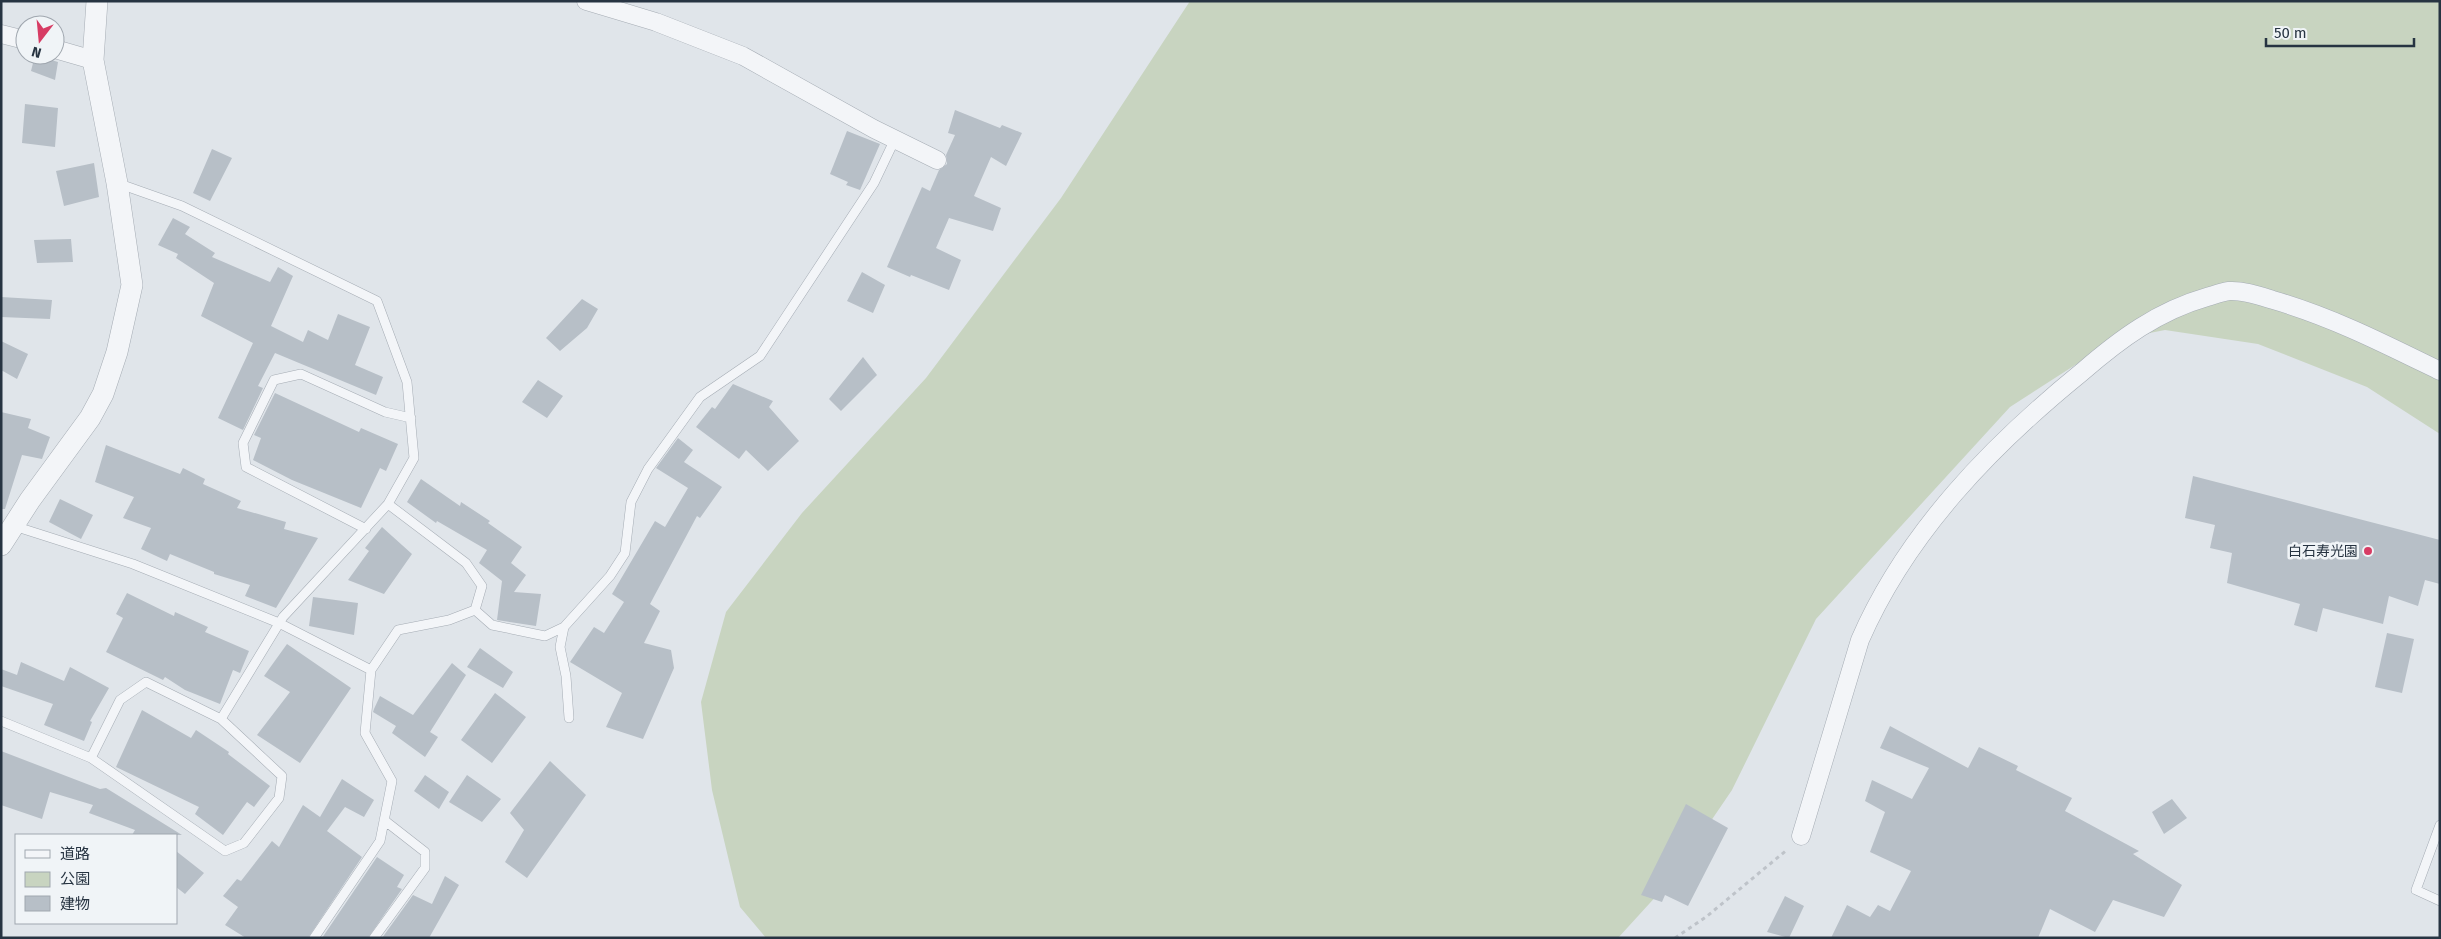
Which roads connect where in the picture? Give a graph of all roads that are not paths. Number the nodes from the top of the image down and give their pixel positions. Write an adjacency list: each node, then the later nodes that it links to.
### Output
1 (97, 1): 6 (street)
2 (586, 1): 7 (street)
3 (1, 34): 4 (street)
4 (15, 38)
5 (65, 52): 6 (street)
6 (93, 60): 9 (street)
7 (894, 139): 8 (street); 18 (lane)
8 (937, 160)
9 (117, 183): 11 (lane); 13 (street)
10 (2440, 371): 26 (street)
11 (411, 418): 12 (lane); 14 (lane)
12 (388, 504): 14 (lane); 16 (lane)
13 (13, 526): 15 (street); 17 (lane)
14 (366, 528): 17 (lane)
15 (1, 545)
16 (476, 610): 18 (lane); 19 (lane)
17 (279, 623): 19 (lane); 21 (lane)
18 (564, 627): 20 (lane)
19 (371, 670): 24 (lane)
20 (569, 718)
21 (221, 719): 23 (lane); 23 (lane)
22 (1, 721): 23 (lane)
23 (92, 758)
24 (384, 820): 28 (lane); 29 (lane)
25 (2440, 826): 27 (lane)
26 (1801, 836)
27 (2440, 901)
28 (314, 938)
29 (374, 938)

